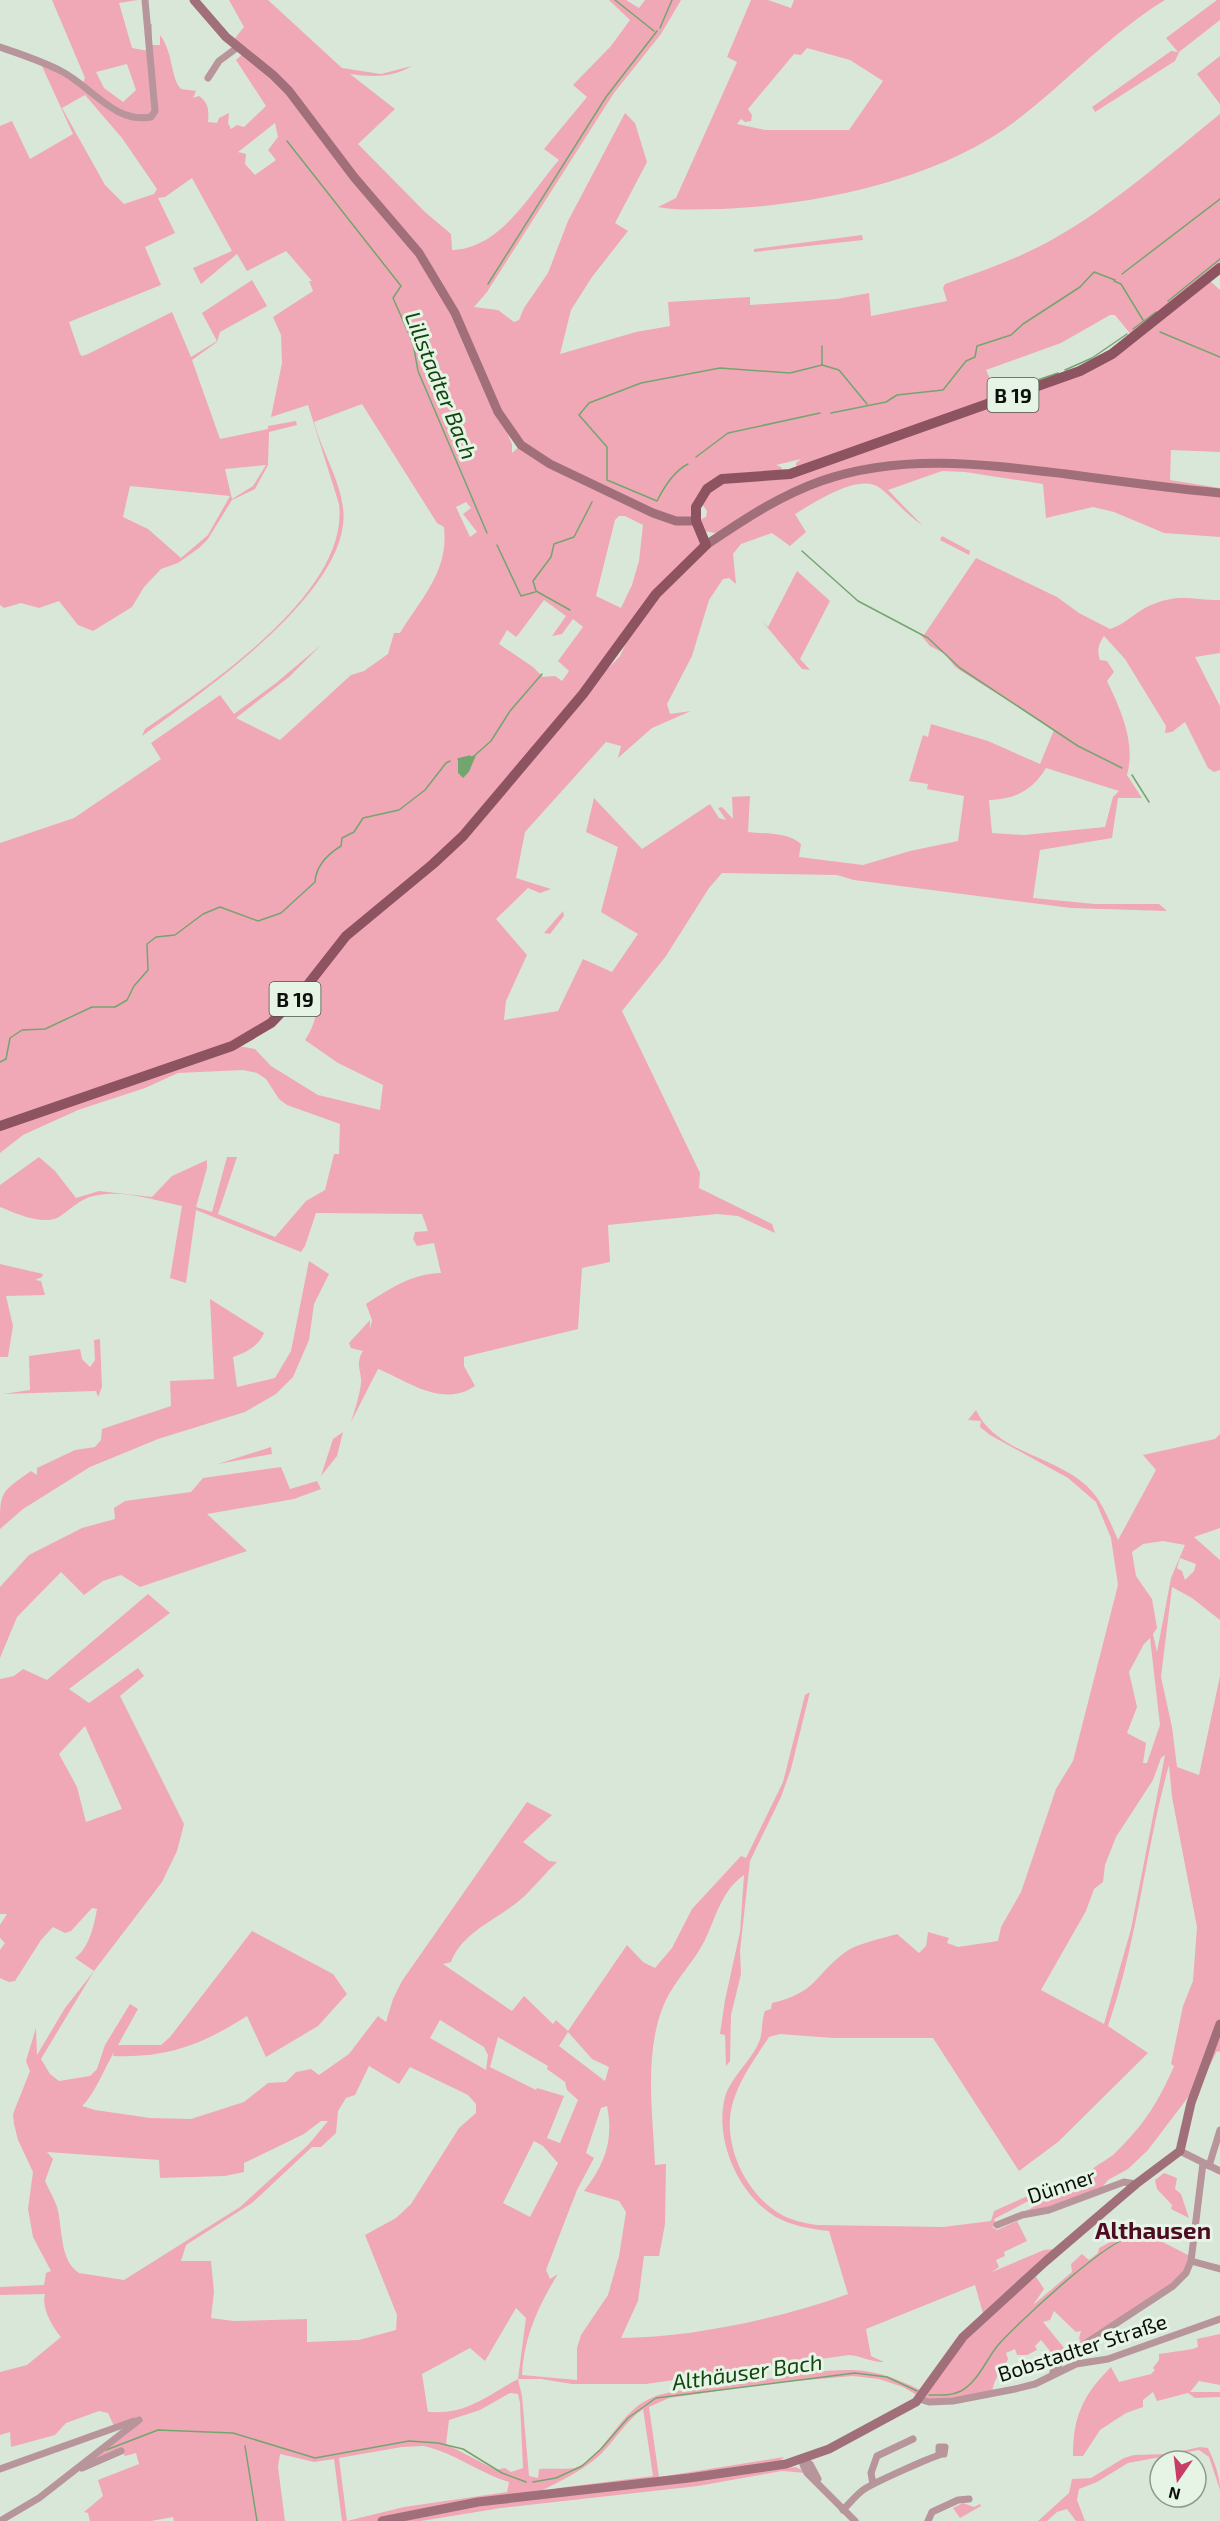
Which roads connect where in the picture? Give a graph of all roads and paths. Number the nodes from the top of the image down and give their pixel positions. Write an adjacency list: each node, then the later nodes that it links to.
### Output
1 (146, 0): 3 (street)
2 (194, 0): 4 (street)
3 (0, 46)
4 (238, 47): 5 (street); 8 (street)
5 (208, 78)
6 (1220, 268): 8 (main road, B 19)
7 (1220, 493): 9 (street)
8 (697, 525): 9 (street); 10 (main road)
9 (732, 528): 10 (street)
10 (706, 545): 11 (main road, B 19)
11 (0, 1126)
12 (1220, 2024): 14 (street)
13 (1220, 2130): 15 (street)
14 (1180, 2151): 15 (street); 17 (street)
15 (1206, 2165): 16 (street); 19 (street)
16 (1220, 2171)
17 (1136, 2184): 18 (street, Dünner); 23 (street)
18 (997, 2225)
19 (1191, 2261): 20 (street); 22 (street)
20 (1220, 2269)
21 (1220, 2319): 22 (street, Bobstadter Straße)
22 (1051, 2374): 23 (street, Bobstadter Straße)
23 (919, 2399): 27 (street)
24 (913, 2439): 30 (street)
25 (121, 2451): 29 (street)
26 (939, 2453): 30 (street)
27 (803, 2459): 32 (street); 34 (street)
28 (0, 2469): 29 (street)
29 (70, 2475): 33 (street)
30 (873, 2484): 32 (street)
31 (969, 2499): 36 (street)
32 (843, 2510): 35 (street)
33 (0, 2521)
34 (382, 2521)
35 (855, 2521)
36 (928, 2521)

